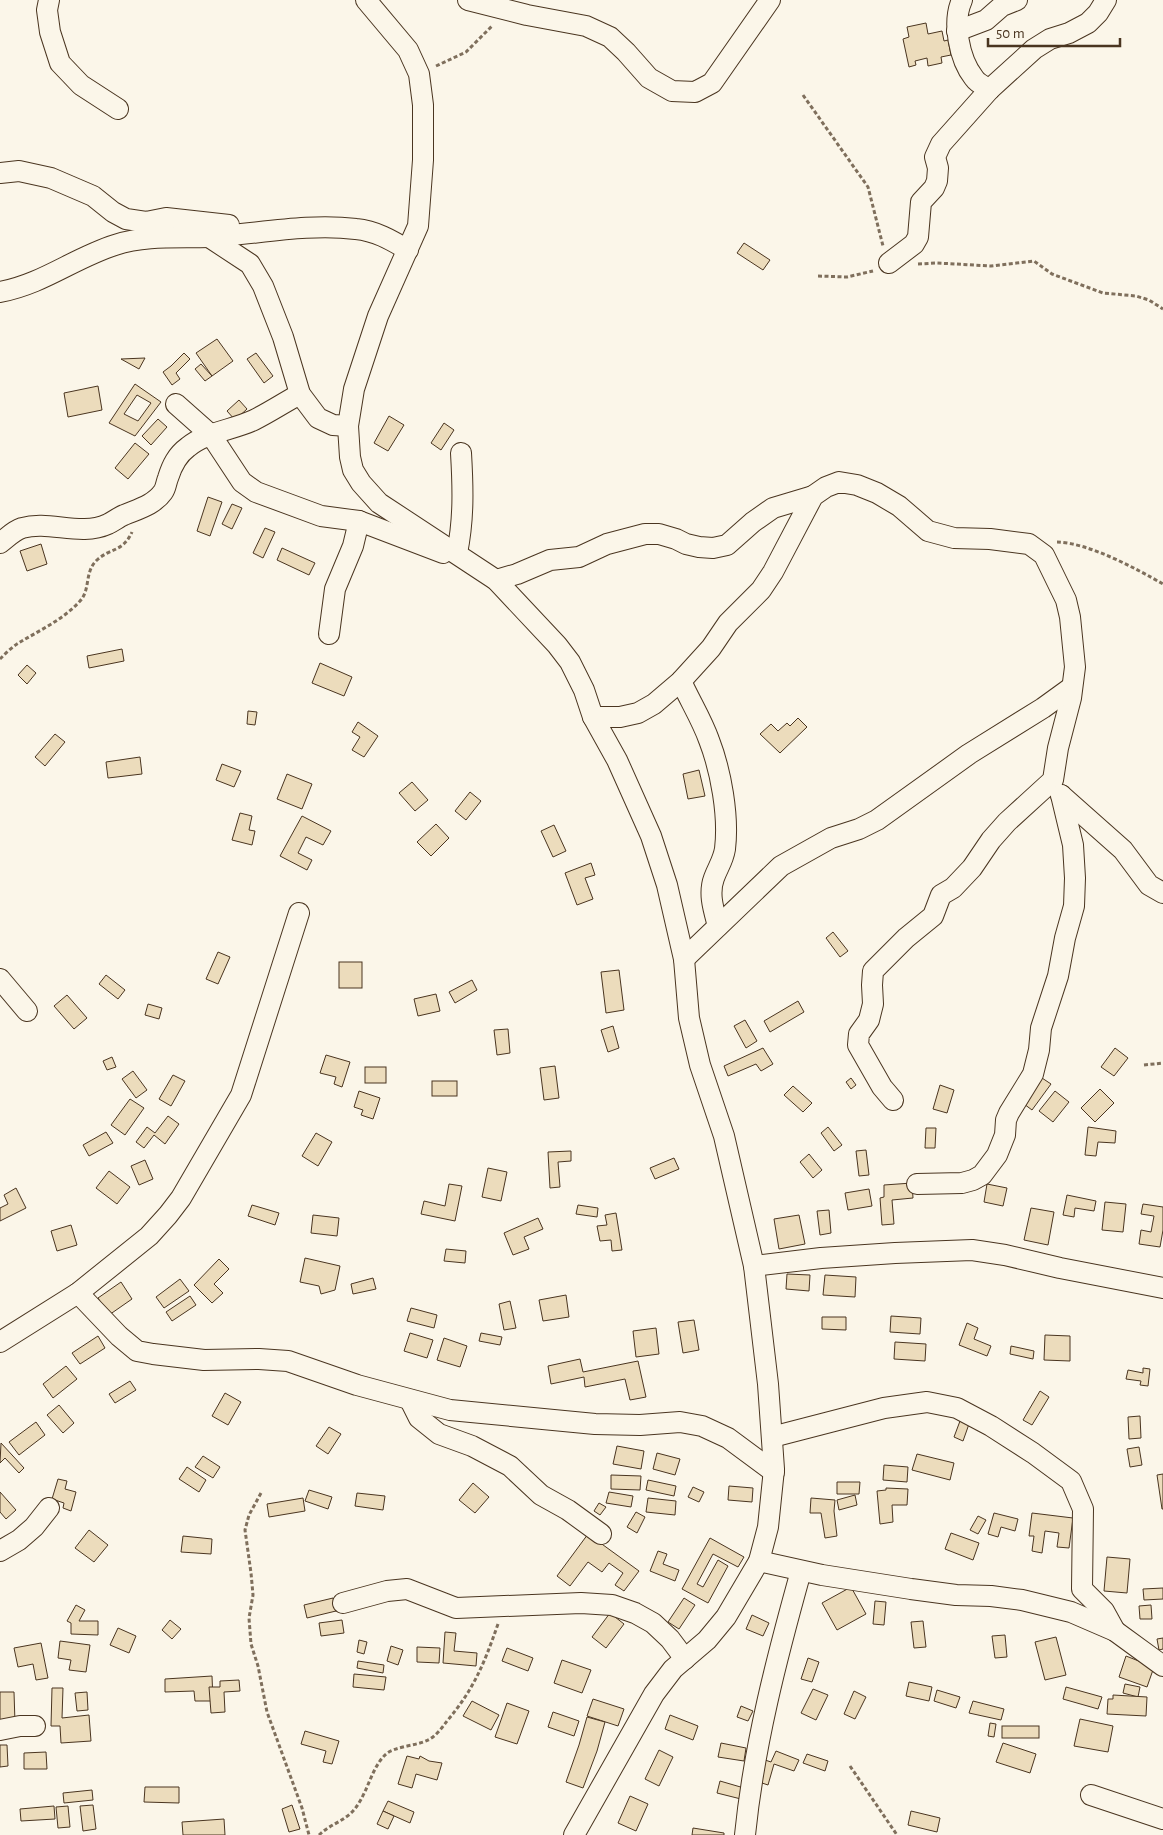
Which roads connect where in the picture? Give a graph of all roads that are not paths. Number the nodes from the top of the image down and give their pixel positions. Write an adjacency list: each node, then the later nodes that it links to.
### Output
1 (49, 0): 10 (street)
2 (366, 0): 14 (street)
3 (468, 0): 4 (street)
4 (770, 0)
5 (962, 0): 8 (street)
6 (1017, 0): 8 (street)
7 (1106, 0): 9 (street)
8 (957, 31): 9 (street)
9 (990, 89): 15 (street)
10 (118, 109)
11 (0, 173): 12 (street)
12 (246, 233): 13 (street); 14 (street)
13 (209, 237): 16 (street); 17 (street)
14 (408, 250): 19 (street)
15 (890, 265)
16 (0, 292)
17 (300, 394): 19 (street); 20 (street)
18 (176, 404): 20 (street)
19 (348, 426): 25 (street)
20 (211, 435): 23 (street); 24 (street)
21 (461, 452): 25 (street)
22 (813, 496): 26 (street); 28 (street); 29 (street)
23 (359, 521): 25 (street); 27 (street)
24 (0, 543)
25 (463, 557): 26 (street)
26 (496, 580): 30 (street)
27 (329, 634)
28 (681, 681): 30 (street); 34 (street)
29 (1072, 686): 31 (street); 34 (street)
30 (593, 717): 35 (street)
31 (1057, 787): 32 (street); 38 (street); 39 (street)
32 (1163, 893)
33 (299, 913): 42 (street)
34 (718, 926): 35 (street)
35 (684, 959): 40 (street)
36 (0, 979): 37 (street)
37 (27, 1012)
38 (893, 1100)
39 (917, 1184)
40 (754, 1266): 41 (street); 45 (street)
41 (1163, 1288)
42 (78, 1293): 43 (street); 44 (street)
43 (0, 1342)
44 (410, 1400): 46 (street); 48 (street)
45 (772, 1437): 46 (street); 52 (street)
46 (774, 1472): 50 (street)
47 (49, 1508): 49 (street)
48 (600, 1534)
49 (0, 1551)
50 (758, 1561): 51 (street); 56 (street)
51 (801, 1571): 54 (street); 63 (street)
52 (1082, 1590): 54 (street); 55 (street)
53 (343, 1603): 56 (street)
54 (1071, 1612): 55 (street)
55 (1115, 1631): 57 (street)
56 (685, 1659): 62 (street)
57 (1163, 1666)
58 (36, 1726): 59 (street)
59 (0, 1730)
60 (1091, 1795): 61 (street)
61 (1163, 1819)
62 (574, 1835)
63 (745, 1835)

